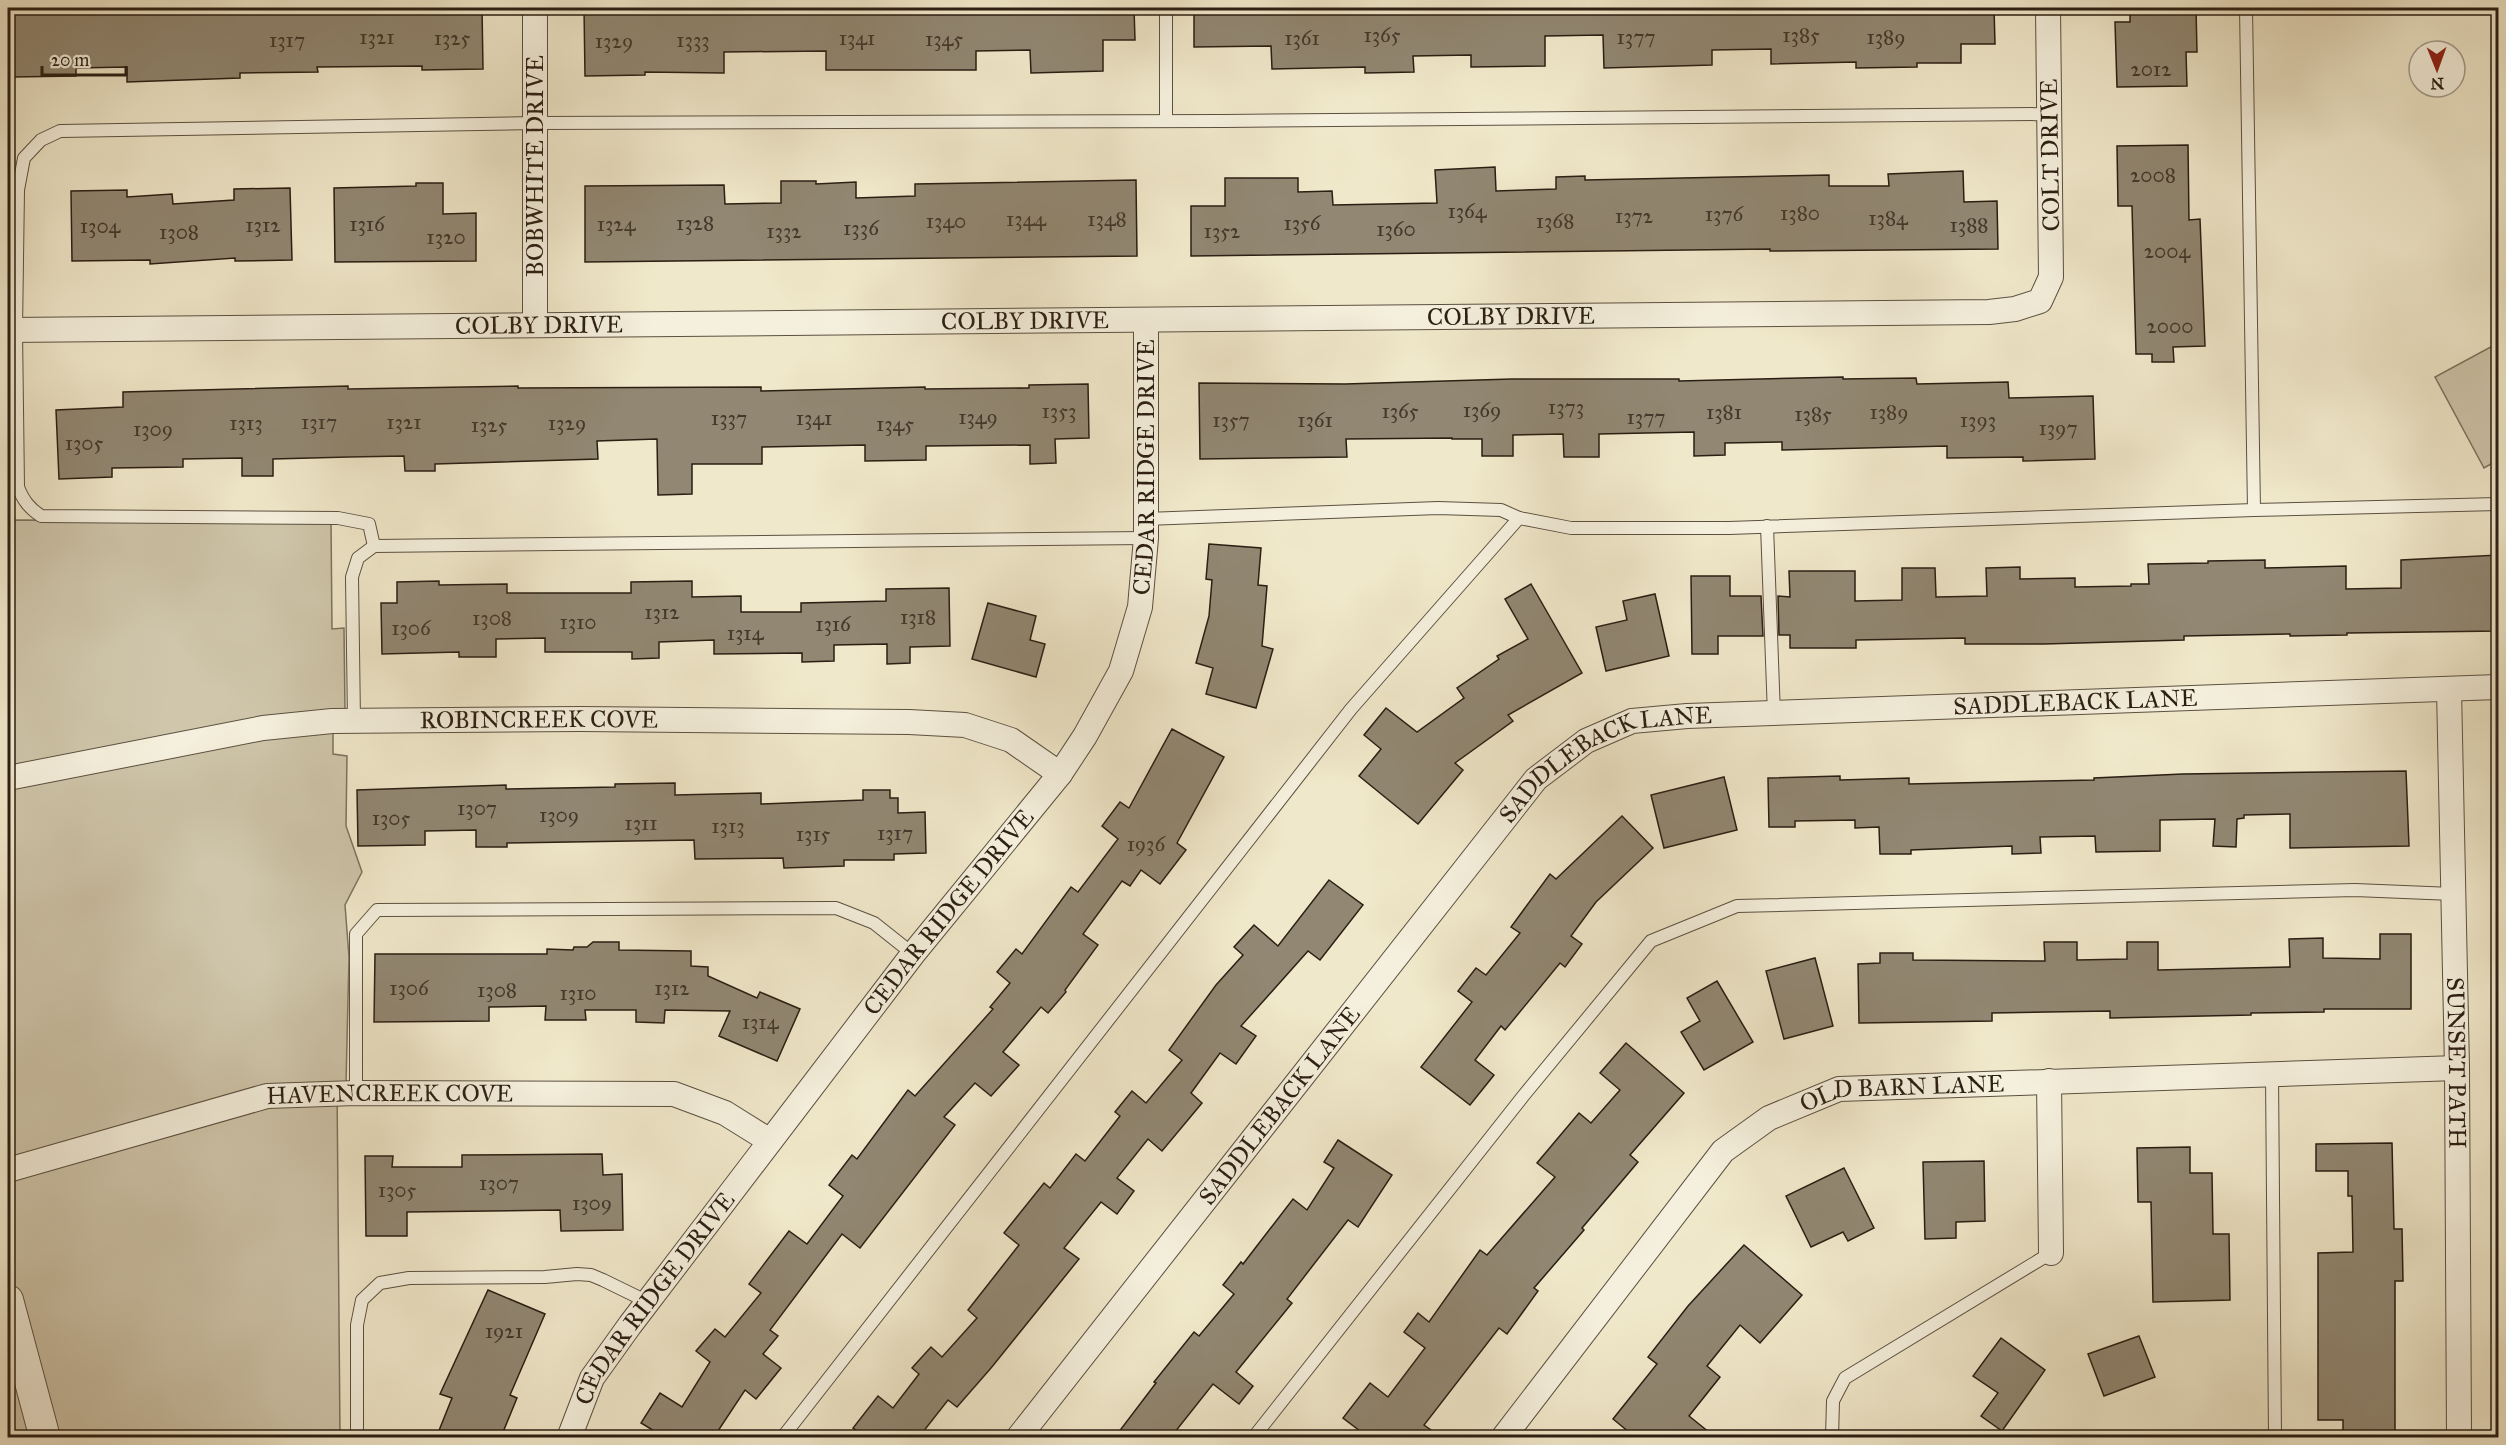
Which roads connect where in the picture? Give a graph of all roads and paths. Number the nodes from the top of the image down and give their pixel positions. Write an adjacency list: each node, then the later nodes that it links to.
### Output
1 (535, 8): 7 (street, BOBWHITE DRIVE)
2 (1166, 8): 6 (lane)
3 (2048, 8): 5 (street, COLT DRIVE)
4 (2246, 8): 13 (lane)
5 (2048, 114): 6 (lane); 8 (street, COLT DRIVE)
6 (1166, 121): 7 (lane)
7 (535, 123): 10 (street, BOBWHITE DRIVE); 11 (lane)
8 (2040, 301): 9 (street, COLBY DRIVE)
9 (1146, 320): 10 (street, COLBY DRIVE); 16 (street, CEDAR RIDGE DRIVE)
10 (535, 325): 11 (street, COLBY DRIVE)
11 (12, 330): 17 (lane)
12 (2499, 504): 13 (lane)
13 (2254, 510): 15 (lane)
14 (1519, 518): 15 (lane); 16 (lane); 38 (lane)
15 (1767, 526): 20 (lane)
16 (1146, 528): 17 (lane); 22 (street, CEDAR RIDGE DRIVE)
17 (374, 546): 21 (lane)
18 (2499, 687): 19 (street, SADDLEBACK LANE)
19 (2449, 689): 20 (street, SADDLEBACK LANE); 24 (street, SUNSET PATH)
20 (1774, 715): 39 (street, SADDLEBACK LANE)
21 (354, 721): 22 (street, ROBINCREEK COVE); 23 (street, ROBINCREEK COVE)
22 (1060, 774): 25 (street, CEDAR RIDGE DRIVE)
23 (8, 778)
24 (2453, 894): 26 (street, SUNSET PATH); 40 (lane)
25 (913, 954): 29 (lane); 30 (street, CEDAR RIDGE DRIVE)
26 (2457, 1068): 27 (street, OLD BARN LANE); 44 (street, SUNSET PATH)
27 (2272, 1074): 28 (street, OLD BARN LANE); 43 (lane)
28 (2049, 1081): 32 (street); 41 (street, OLD BARN LANE)
29 (356, 1093): 30 (street, HAVENCREEK COVE); 31 (street, HAVENCREEK COVE)
30 (770, 1141): 34 (street, CEDAR RIDGE DRIVE)
31 (8, 1170)
32 (2051, 1253): 42 (lane)
33 (8, 1300): 35 (street)
34 (648, 1302): 36 (lane); 37 (street, CEDAR RIDGE DRIVE)
35 (45, 1437)
36 (357, 1437)
37 (569, 1437)
38 (782, 1437)
39 (1018, 1437)
40 (1253, 1437)
41 (1503, 1437)
42 (1832, 1437)
43 (2276, 1437)
44 (2459, 1437)

